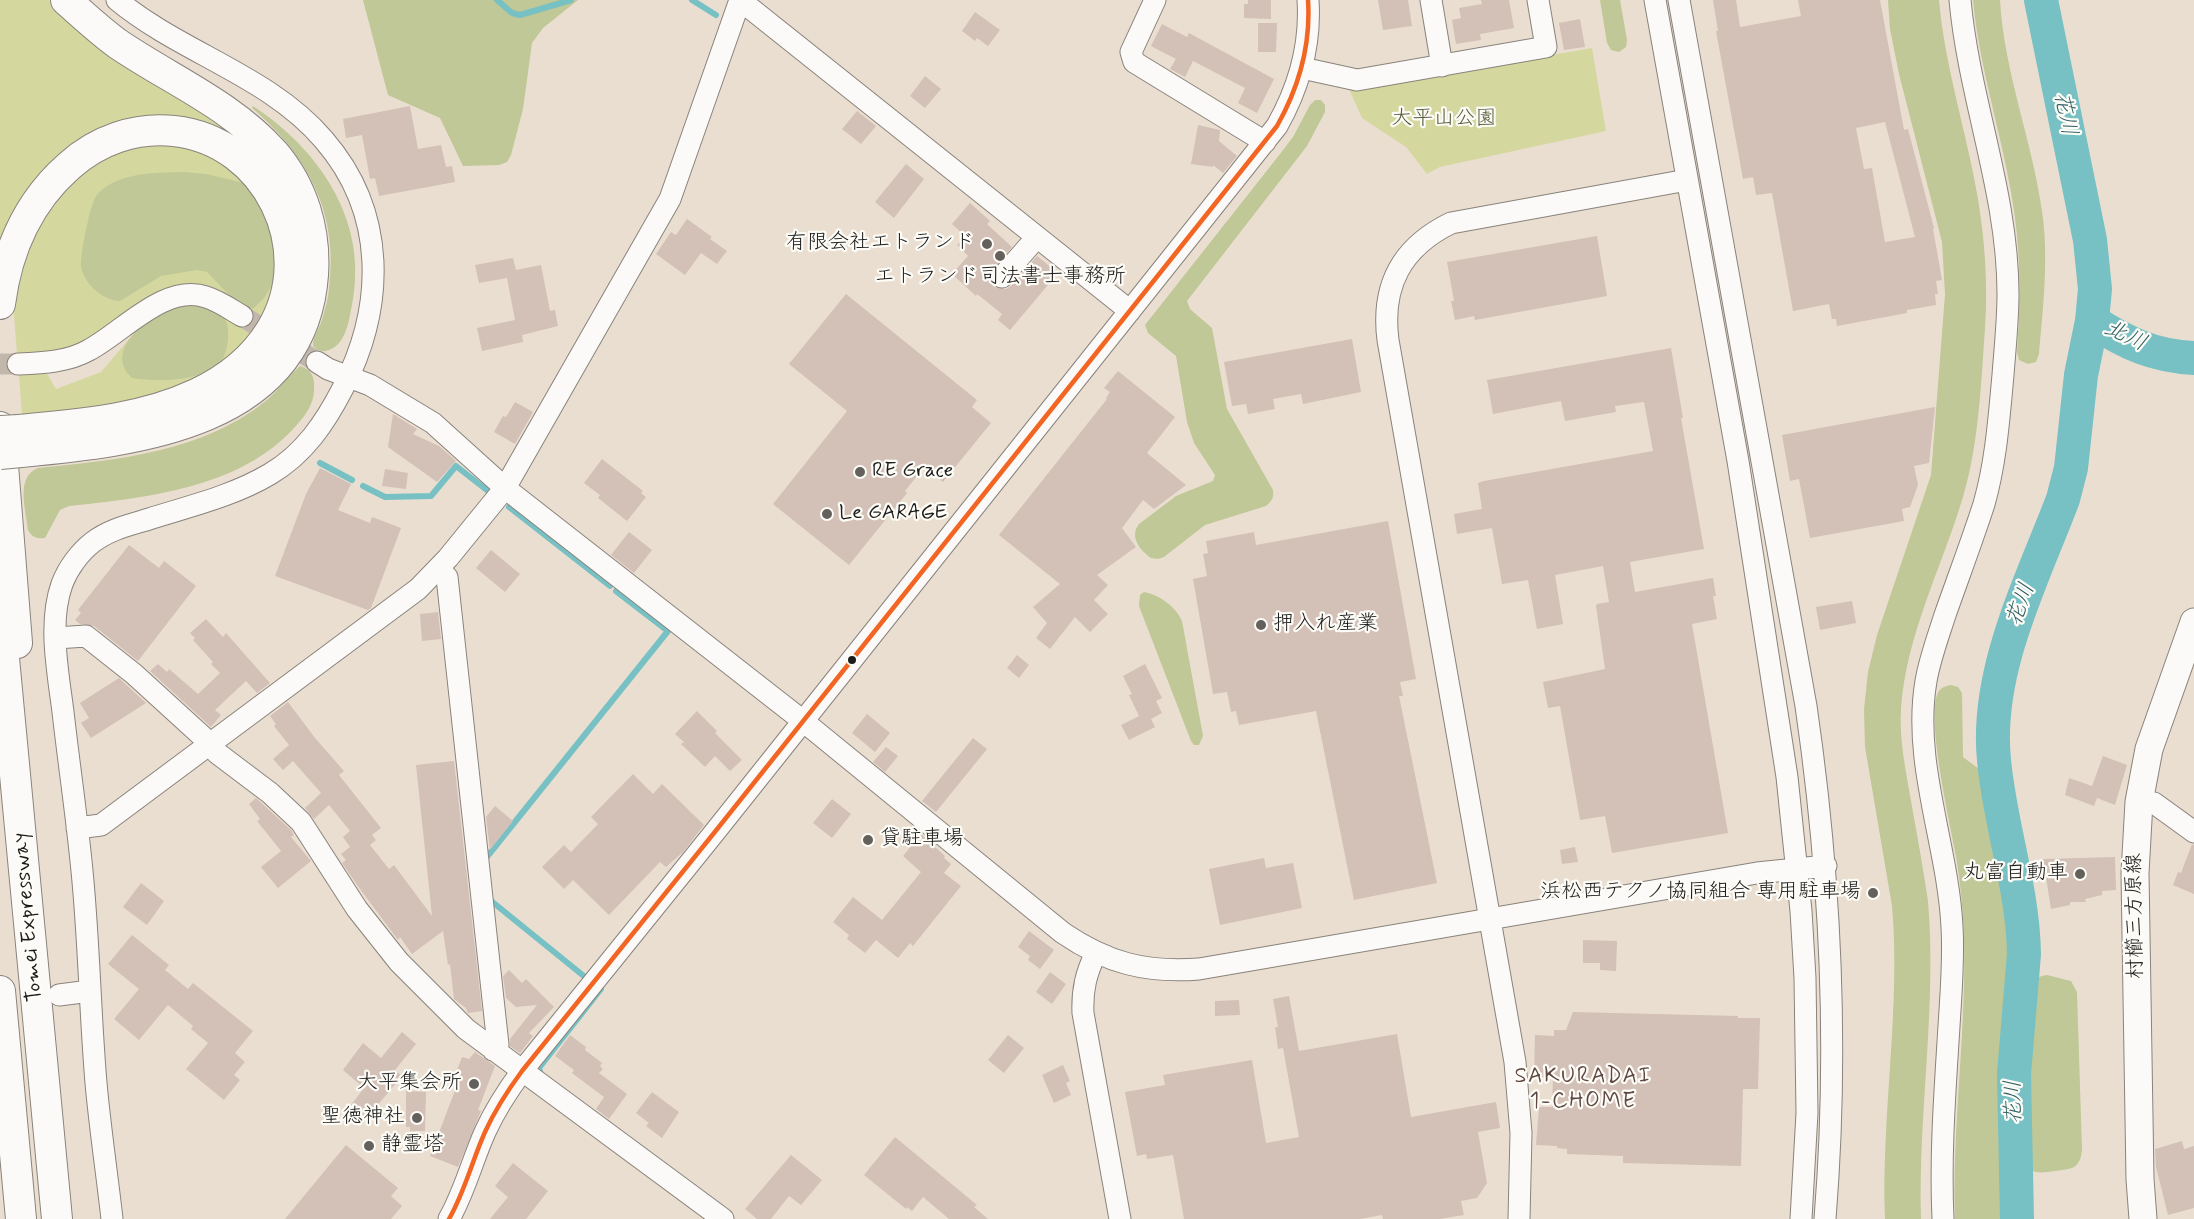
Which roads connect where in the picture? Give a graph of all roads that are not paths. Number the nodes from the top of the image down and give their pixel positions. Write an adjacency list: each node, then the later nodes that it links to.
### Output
1 (66, 0): 23 (highway)
2 (117, 0): 22 (street)
3 (740, 0): 15 (street); 24 (street)
4 (1155, 0): 13 (street)
5 (1308, 0): 12 (street)
6 (1431, 0): 11 (street)
7 (1538, 0): 11 (street)
8 (1655, 0): 14 (street)
9 (1679, 0): 35 (street)
10 (1960, 0): 55 (street)
11 (1442, 66): 12 (street)
12 (1302, 68): 13 (street)
13 (1264, 142): 18 (street)
14 (1687, 180): 36 (street); 37 (street)
15 (1037, 237): 16 (street); 18 (street)
16 (1002, 278)
17 (0, 304): 23 (highway)
18 (1130, 311): 29 (street)
19 (242, 316): 21 (street)
20 (317, 362): 22 (street)
21 (18, 364)
22 (349, 377): 24 (street); 28 (street)
23 (8, 438): 31 (highway)
24 (506, 488): 25 (street); 29 (street)
25 (438, 569): 30 (street); 42 (street)
26 (0, 616): 31 (highway, Tomei Expressway)
27 (2191, 637): 32 (main road, 村櫛三方原線)
28 (57, 638): 30 (street); 33 (street)
29 (803, 721): 38 (street); 43 (street)
30 (209, 745): 33 (street); 42 (street)
31 (15, 764): 47 (highway, Tomei Expressway)
32 (2139, 802): 34 (street); 56 (main road, 村櫛三方原線)
33 (77, 828): 40 (street)
34 (2194, 832)
35 (1826, 866): 36 (street); 54 (street)
36 (1796, 869): 37 (street); 53 (street)
37 (1490, 919): 38 (street); 52 (street)
38 (1096, 953): 51 (street)
39 (0, 991): 46 (highway, Tomei Expressway)
40 (90, 991): 41 (street); 48 (street)
41 (59, 995)
42 (494, 1050): 43 (street)
43 (522, 1071): 49 (street); 50 (street)
44 (0, 1136): 45 (highway)
45 (11, 1219)
46 (21, 1219)
47 (57, 1219)
48 (112, 1219)
49 (449, 1219)
50 (723, 1219)
51 (1120, 1219)
52 (1519, 1219)
53 (1801, 1219)
54 (1825, 1219)
55 (1943, 1219)
56 (2143, 1219)

